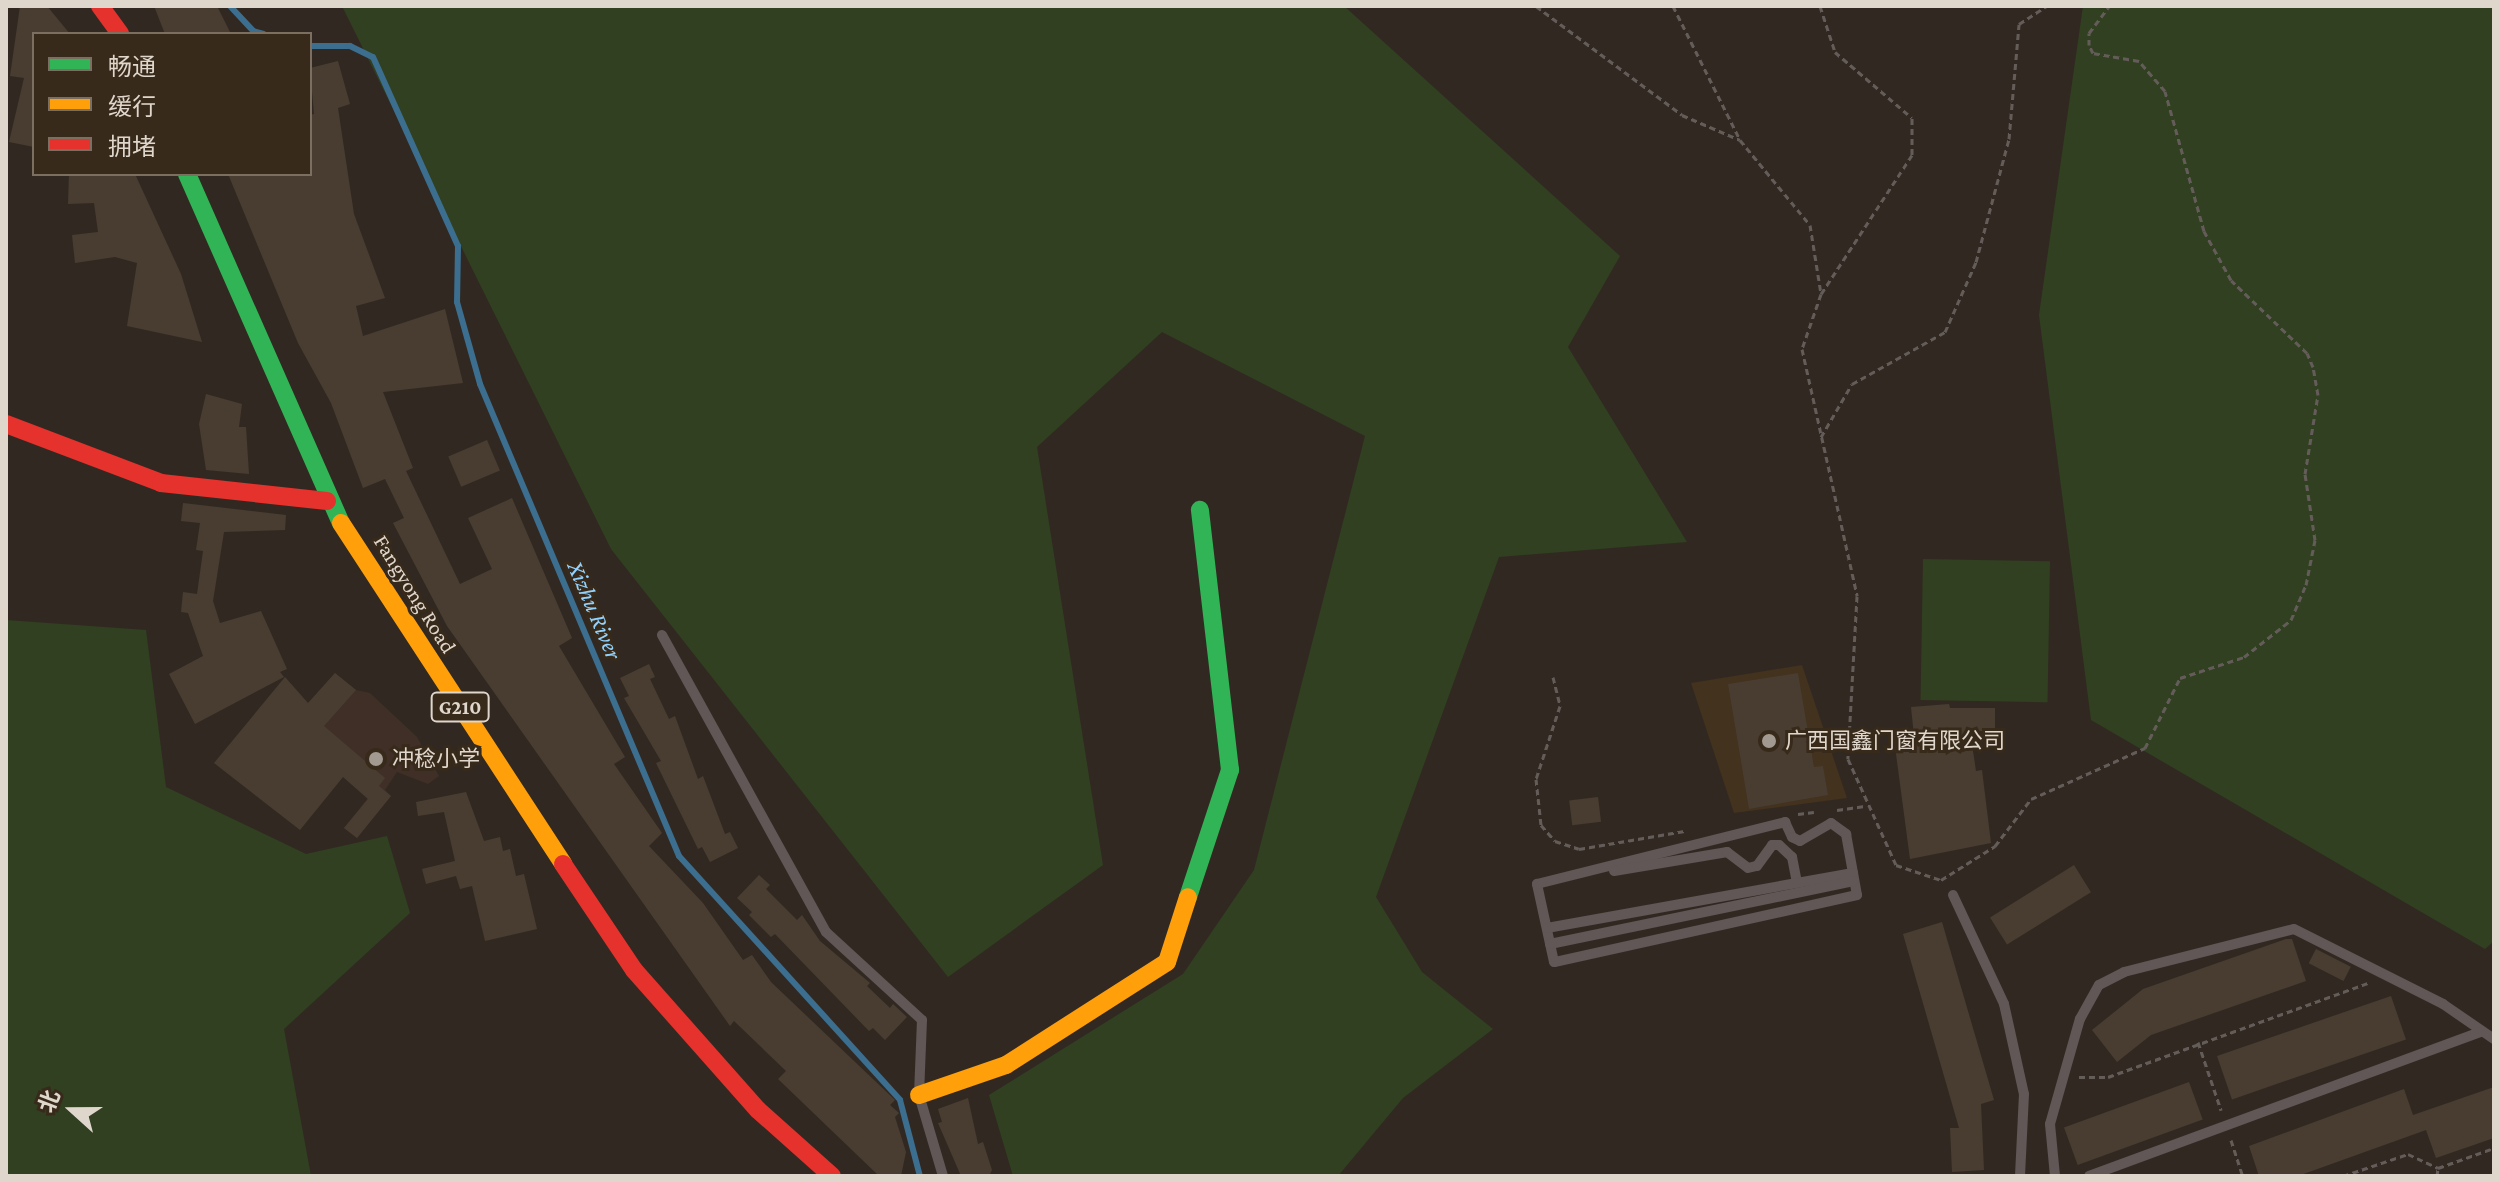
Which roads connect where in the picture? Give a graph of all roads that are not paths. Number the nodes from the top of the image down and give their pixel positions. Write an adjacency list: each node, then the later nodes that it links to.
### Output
1 (100, 6): 2 (main road)
2 (119, 32)
3 (188, 176): 5 (main road, Fangyong Road / G210)
4 (6, 424): 5 (main road)
5 (327, 501): 17 (main road, Fangyong Road / G210)
6 (1200, 510): 16 (main road)
7 (662, 635): 16 (lane)
8 (1854, 877): 9 (lane); 10 (lane); 13 (lane); 13 (lane)
9 (1797, 883): 10 (lane); 12 (lane)
10 (1537, 884): 12 (lane)
11 (1953, 895): 19 (lane)
12 (1547, 928): 13 (lane)
13 (1550, 944)
14 (2480, 1032): 15 (lane); 20 (lane); 21 (lane)
15 (2494, 1039)
16 (919, 1095): 18 (lane)
17 (832, 1176)
18 (943, 1176)
19 (2020, 1176)
20 (2055, 1176)
21 (2089, 1176)

